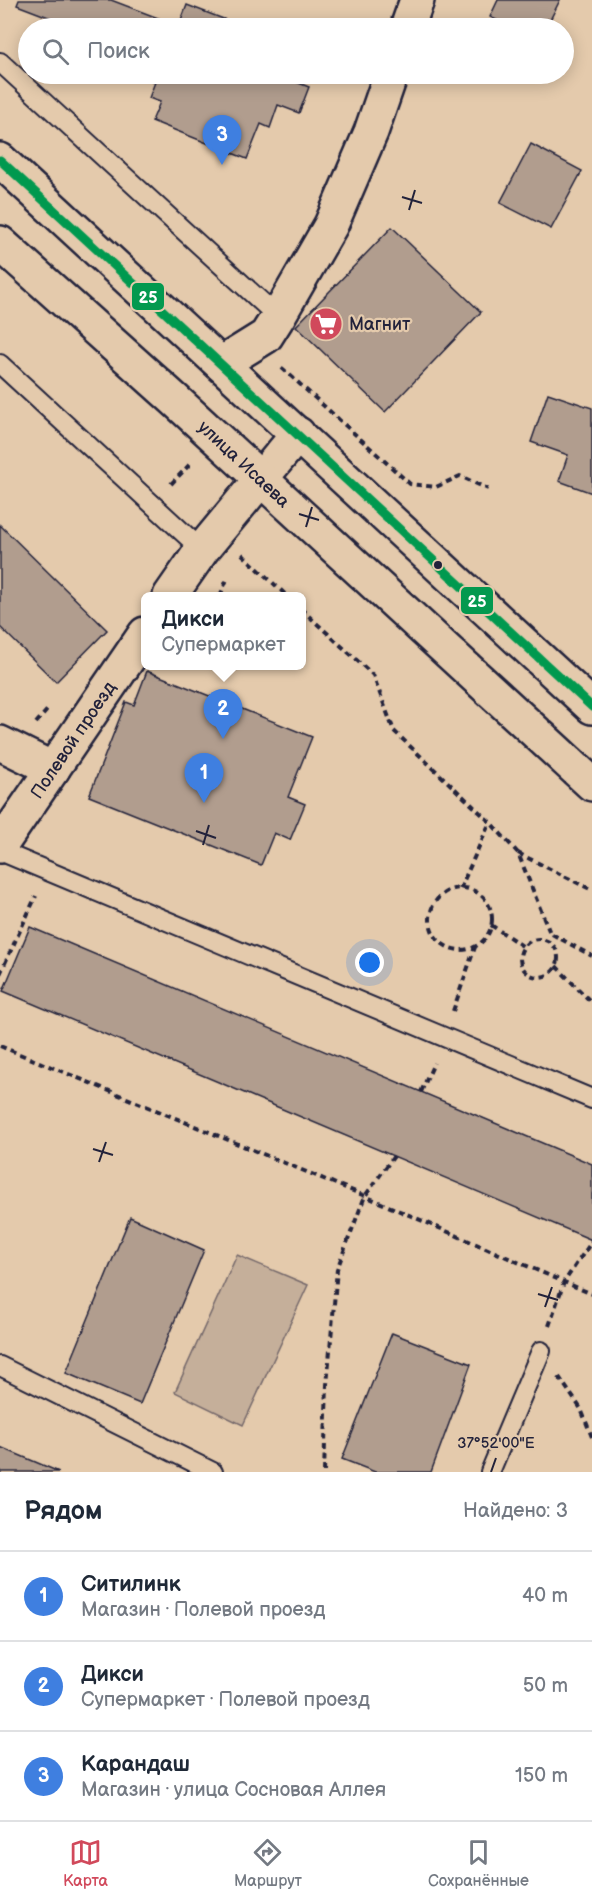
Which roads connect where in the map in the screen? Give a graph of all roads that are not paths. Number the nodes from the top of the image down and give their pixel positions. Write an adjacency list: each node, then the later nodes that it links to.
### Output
1 (417, 0): 2 (main road)
2 (411, 18)
3 (0, 62): 4 (lane)
4 (18, 78)
5 (24, 84): 9 (lane)
6 (388, 84): 9 (main road)
7 (0, 160): 11 (main road)
8 (0, 243): 13 (main road, улица Исаева)
9 (280, 314): 11 (main road)
10 (0, 364): 14 (lane)
11 (221, 364): 12 (main road)
12 (298, 434): 13 (main road); 17 (main road)
13 (261, 479): 14 (main road); 20 (main road, улица Исаева)
14 (209, 541): 15 (main road)
15 (173, 592)
16 (141, 640): 19 (main road, Полевой проезд)
17 (592, 707)
18 (0, 743): 19 (main road)
19 (53, 769): 21 (main road, Полевой проезд)
20 (592, 784)
21 (0, 846)
22 (0, 851): 23 (lane)
23 (592, 1099)
24 (541, 1351): 27 (lane)
25 (0, 1366): 26 (lane)
26 (213, 1472)
27 (490, 1472)

